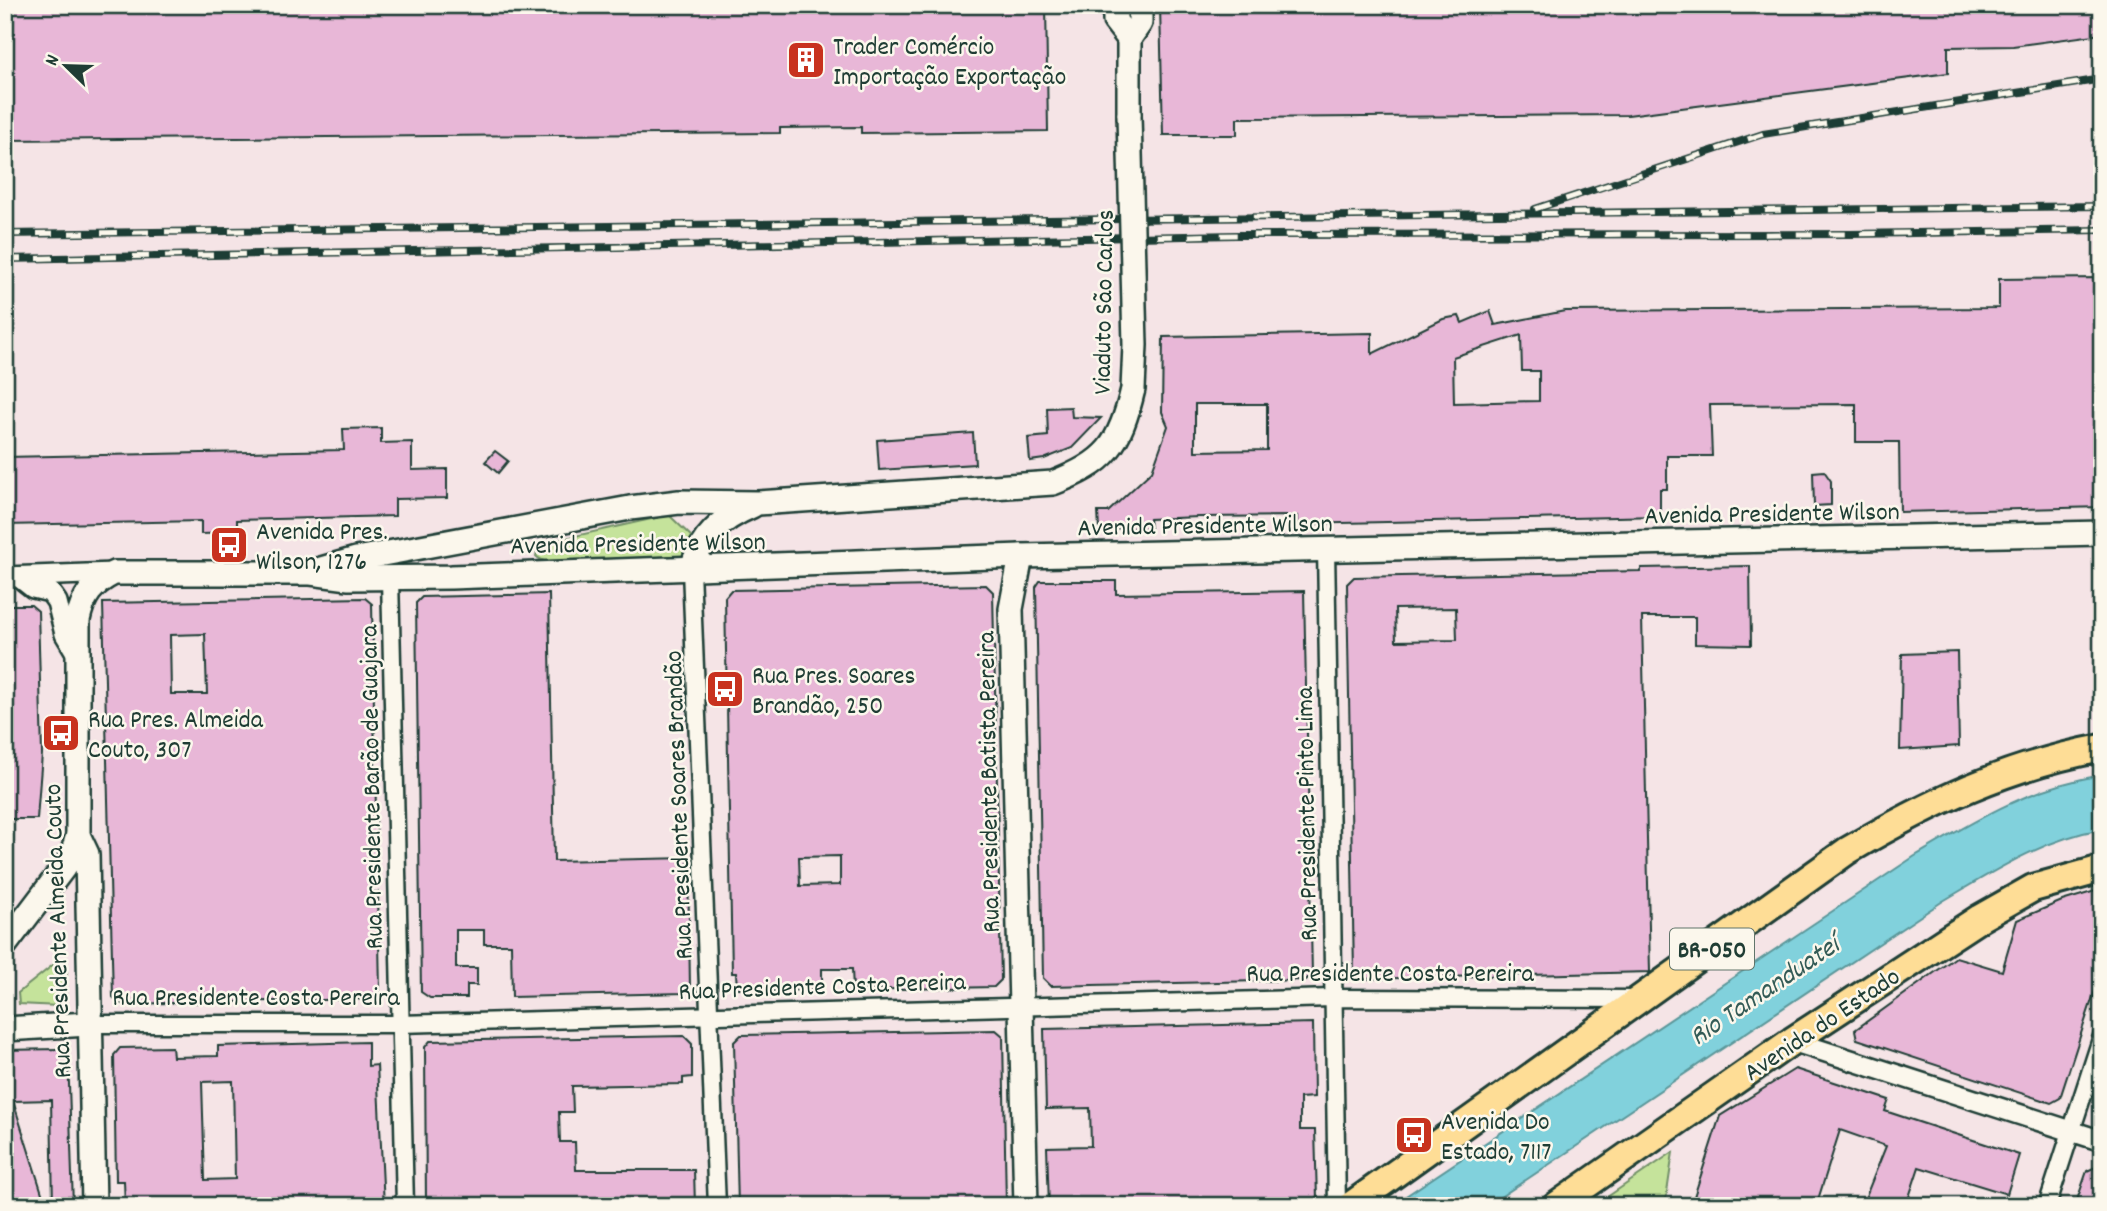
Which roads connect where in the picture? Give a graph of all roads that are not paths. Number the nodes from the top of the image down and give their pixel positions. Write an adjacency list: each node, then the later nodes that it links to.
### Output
1 (1115, 5): 3 (main road)
2 (1140, 5): 3 (main road)
3 (1129, 39): 5 (main road, Viaduto São Carlos, bridge)
4 (679, 502): 5 (main road, Avenida Presidente Wilson); 7 (main road); 13 (main road, Avenida Presidente Wilson)
5 (758, 503): 7 (main road)
6 (2102, 533): 8 (main road, Avenida Presidente Wilson)
7 (704, 540): 11 (main road)
8 (1326, 548): 9 (main road, Avenida Presidente Wilson); 22 (street, Rua Presidente Pinto Lima)
9 (1021, 556): 10 (main road, Avenida Presidente Wilson); 16 (main road, Rua Presidente Batista Pereira)
10 (993, 558): 11 (main road, Avenida Presidente Wilson); 16 (main road, Rua Presidente Batista Pereira)
11 (691, 570): 15 (main road, Avenida Presidente Wilson); 26 (street, Rua Presidente Soares Brandão)
12 (114, 573): 13 (main road, Avenida Presidente Wilson); 14 (street, Avenida Presidente Wilson); 17 (main road, Rua Presidente Almeida Couto)
13 (311, 573): 15 (main road, Avenida Presidente Wilson)
14 (12, 577): 17 (street, Rua Presidente Almeida Couto)
15 (390, 578): 28 (street, Rua Presidente Barão de Guajara)
16 (1011, 608): 24 (main road, Rua Presidente Batista Pereira)
17 (77, 654): 19 (main road, Rua Presidente Almeida Couto)
18 (2102, 748): 23 (highway, BR-050)
19 (78, 835): 21 (main road); 27 (main road, Rua Presidente Almeida Couto)
20 (2102, 869): 31 (highway, Avenida do Estado)
21 (5, 944)
22 (1332, 998): 23 (street, Rua Presidente Costa Pereira); 24 (street, Rua Presidente Costa Pereira); 38 (street, Rua Presidente Pinto Lima)
23 (1641, 999): 39 (highway, BR-050)
24 (1020, 1007): 26 (street, Rua Presidente Costa Pereira); 37 (main road, Rua Presidente Batista Pereira)
25 (5, 1017): 29 (main road)
26 (710, 1017): 28 (street, Rua Presidente Costa Pereira); 36 (street, Rua Presidente Soares Brandão)
27 (88, 1024): 28 (street, Rua Presidente Costa Pereira); 29 (main road, Rua Presidente Costa Pereira); 34 (main road, Rua Presidente Almeida Couto)
28 (399, 1024): 35 (street, Rua Presidente Barão de Guajara)
29 (16, 1029)
30 (2102, 1036): 32 (street)
31 (1792, 1041): 32 (street); 40 (highway, Avenida do Estado)
32 (2072, 1131): 33 (street); 41 (street)
33 (2102, 1141)
34 (94, 1206)
35 (405, 1206)
36 (717, 1206)
37 (1026, 1206)
38 (1337, 1206)
39 (1350, 1206)
40 (1556, 1206)
41 (2048, 1206)

